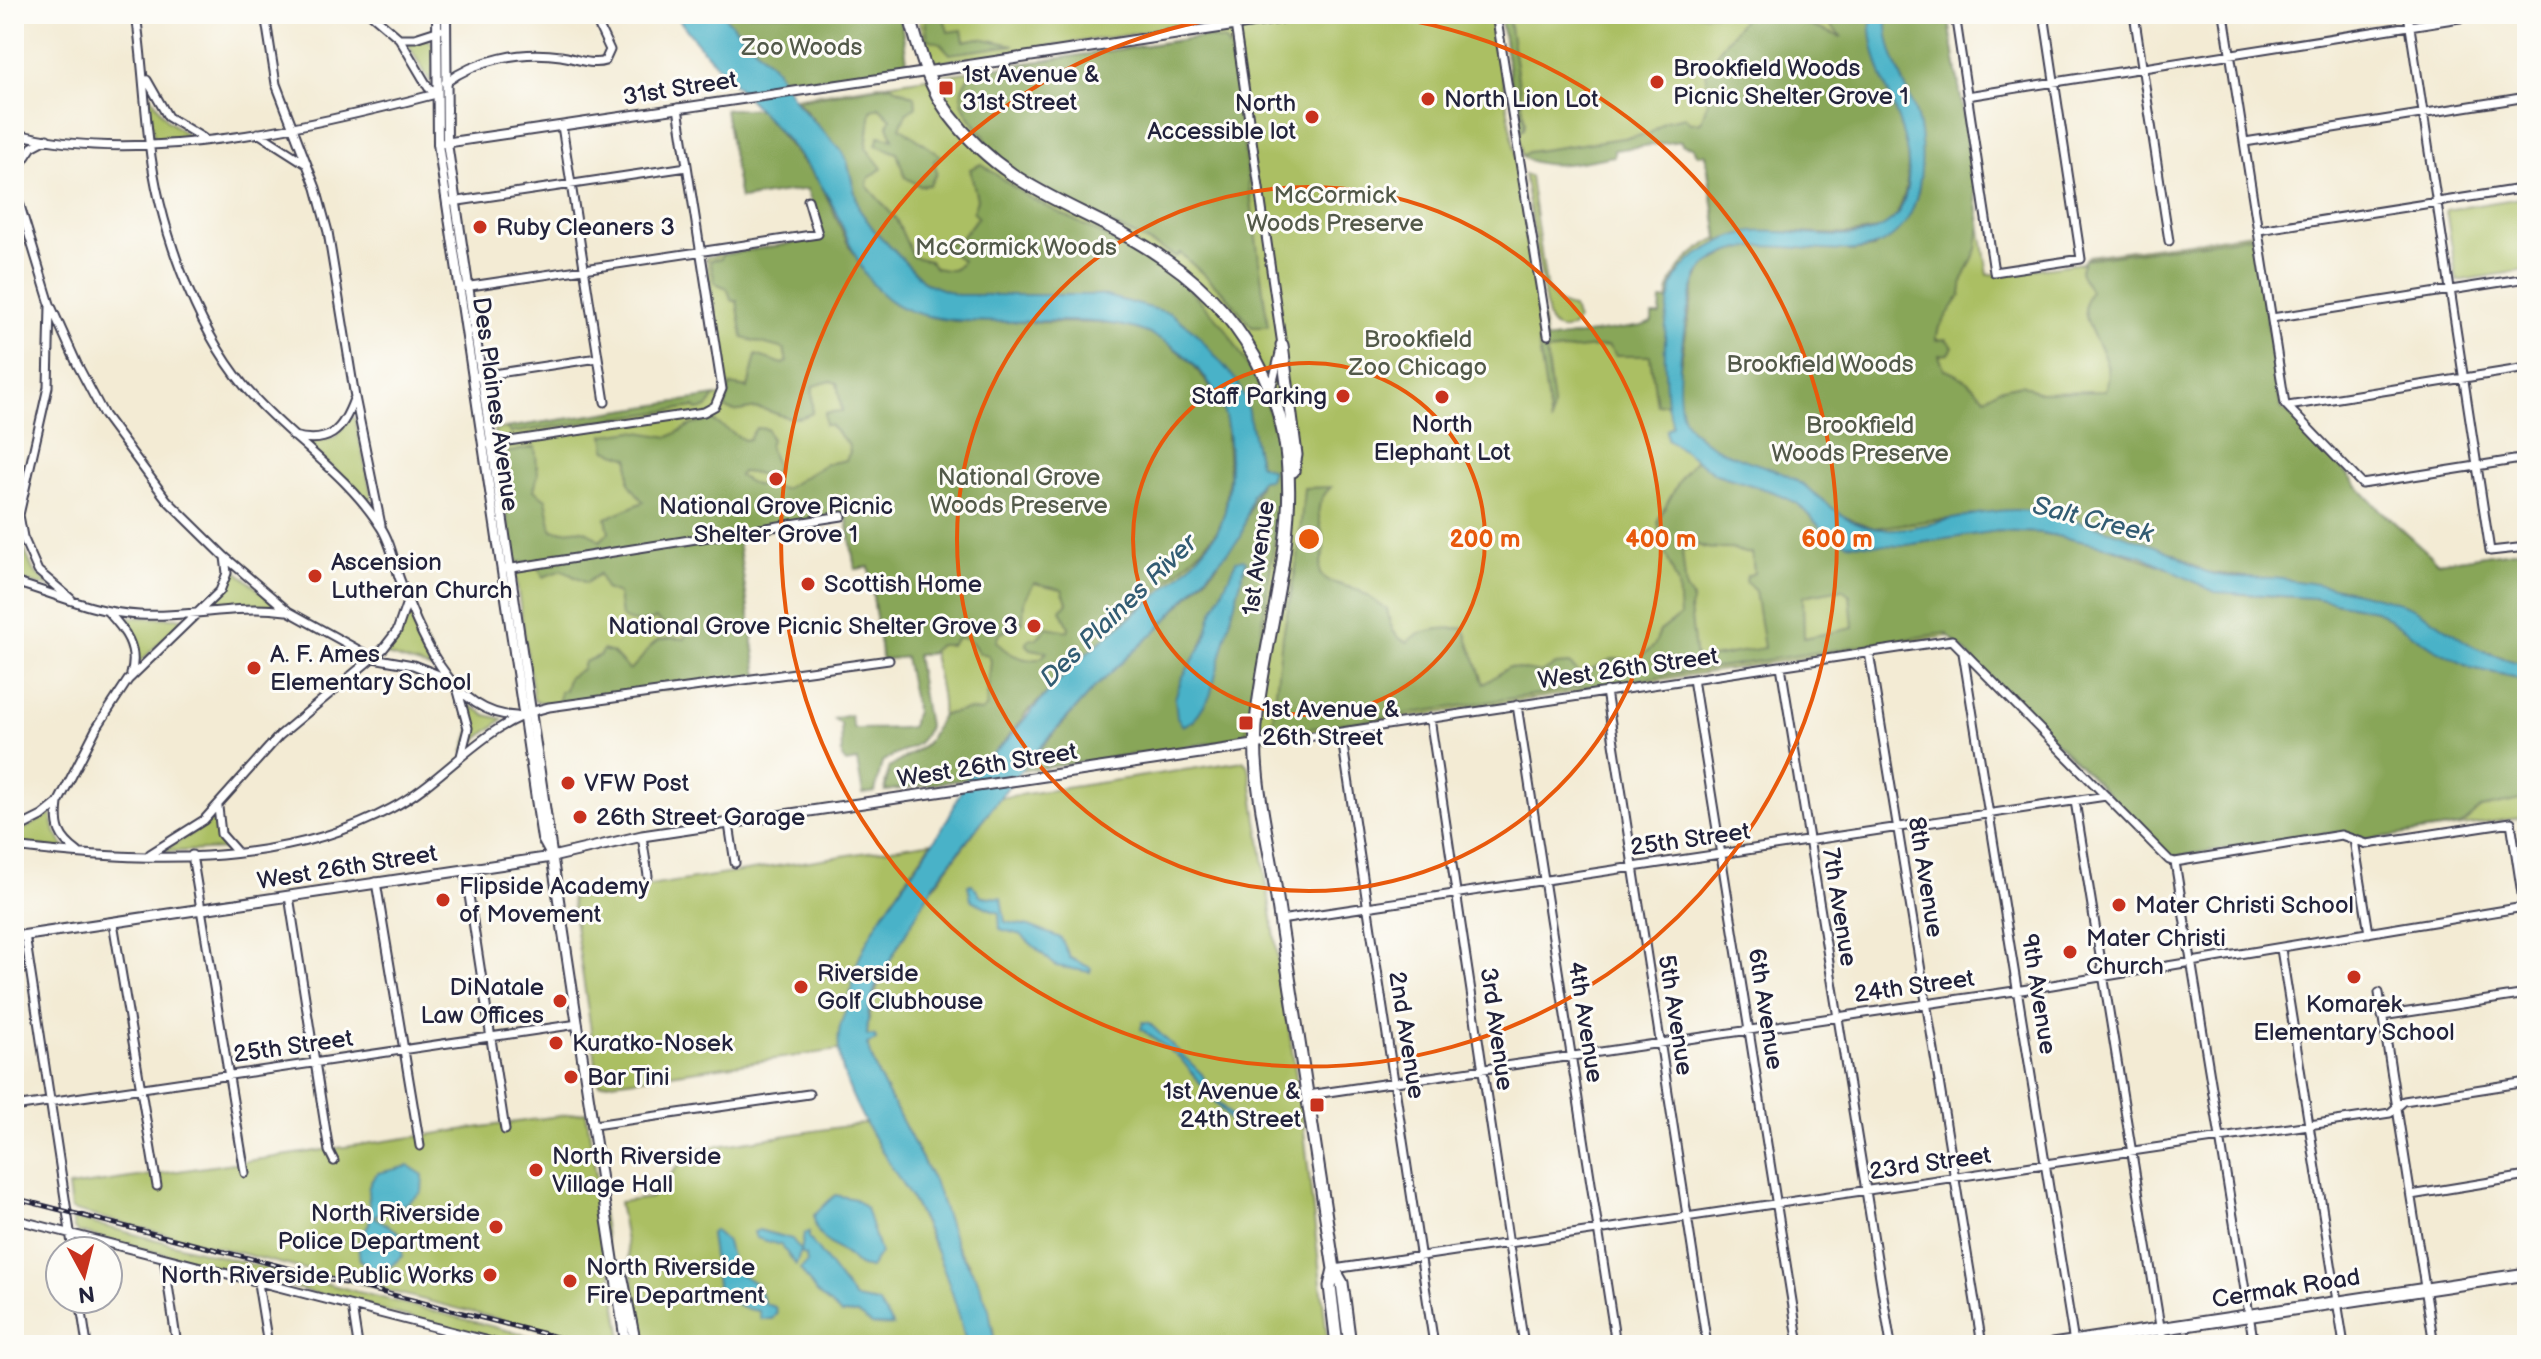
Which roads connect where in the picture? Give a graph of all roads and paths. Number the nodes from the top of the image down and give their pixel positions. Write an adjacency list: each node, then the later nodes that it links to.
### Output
1 (136, 14): 23 (street)
2 (265, 14): 32 (street)
3 (371, 14): 19 (street)
4 (437, 14): 18 (street)
5 (446, 14): 18 (street)
6 (593, 14): 24 (street)
7 (909, 14): 22 (main road, 1st Avenue)
8 (1308, 14): 16 (main road, 31st Street)
9 (1496, 14): 58 (street)
10 (1955, 14): 27 (street)
11 (2044, 14): 25 (street)
12 (2134, 14): 21 (street)
13 (2224, 14): 20 (street)
14 (2408, 14): 17 (street)
15 (2485, 14): 17 (street)
16 (1235, 24): 22 (main road, 31st Street); 59 (street)
17 (2409, 26): 20 (street); 30 (street)
18 (442, 29): 19 (street); 24 (street); 26 (street)
19 (399, 38): 26 (street)
20 (2231, 54): 21 (street); 37 (street)
21 (2143, 68): 25 (street); 50 (street)
22 (926, 72): 29 (street, 31st Street); 64 (main road, 1st Avenue)
23 (144, 75): 36 (street); 38 (street)
24 (446, 82): 26 (street); 39 (street)
25 (2055, 82): 27 (street); 27 (street)
26 (436, 94): 32 (street); 39 (street)
27 (1967, 96)
28 (2527, 97): 30 (street)
29 (678, 108): 31 (street, 31st Street); 41 (street)
30 (2423, 114): 37 (street); 48 (street)
31 (562, 126): 39 (street, 31st Street); 43 (street)
32 (292, 129): 34 (street); 40 (street)
33 (14, 133): 35 (street)
34 (258, 133): 36 (street); 40 (street)
35 (47, 139): 38 (street); 42 (street)
36 (206, 139): 38 (street)
37 (2245, 142): 49 (street)
38 (149, 143): 68 (street)
39 (442, 143): 47 (street, Des Plaines Avenue)
40 (307, 164): 65 (street)
41 (687, 167): 43 (street); 51 (street)
42 (14, 174)
43 (570, 184): 47 (street); 52 (street)
44 (14, 186): 56 (street)
45 (2527, 188): 48 (street)
46 (808, 200): 51 (street)
47 (451, 202): 54 (street, Des Plaines Avenue)
48 (2436, 203): 49 (street); 55 (street)
49 (2259, 230): 57 (street)
50 (2169, 241)
51 (701, 251): 52 (street); 69 (street)
52 (584, 269): 54 (street); 60 (street)
53 (2527, 278): 55 (street)
54 (464, 287): 62 (street, Des Plaines Avenue)
55 (2450, 290): 57 (street); 63 (street)
56 (50, 304): 74 (street); 79 (street)
57 (2272, 318): 67 (street)
58 (1548, 335)
59 (1282, 345): 64 (street); 73 (main road)
60 (598, 358): 62 (street); 66 (street)
61 (2527, 368): 63 (street)
62 (478, 377): 69 (street, Des Plaines Avenue); 70 (street, Des Plaines Avenue)
63 (2463, 378): 67 (street); 72 (street)
64 (1271, 389): 73 (main road, 1st Avenue)
65 (355, 397): 68 (street); 77 (street)
66 (605, 402)
67 (2288, 406): 72 (street)
68 (291, 435): 77 (street)
69 (493, 443): 70 (street); 80 (street, Des Plaines Avenue)
70 (482, 444): 81 (street, Des Plaines Avenue)
71 (2527, 458): 72 (street)
72 (2477, 466): 78 (street)
73 (1290, 487): 102 (main road, 1st Avenue)
74 (19, 515): 76 (street); 83 (street)
75 (842, 516): 80 (street)
76 (14, 526)
77 (382, 528): 84 (street)
78 (2527, 547)
79 (225, 557): 85 (street); 87 (street)
80 (512, 568): 81 (street); 99 (street, Des Plaines Avenue)
81 (500, 570): 99 (street, Des Plaines Avenue)
82 (14, 582): 83 (street)
83 (71, 599): 86 (street)
84 (408, 599): 90 (street); 93 (street)
85 (288, 611): 87 (street); 90 (street)
86 (108, 612): 87 (street); 95 (street)
87 (196, 613): 95 (street)
88 (1962, 651): 89 (street, West 26th Street); 104 (street); 108 (street, 9th Avenue)
89 (1869, 652): 92 (street, West 26th Street); 110 (street, 8th Avenue)
90 (373, 658): 93 (street); 107 (street)
91 (889, 660): 99 (street)
92 (1781, 666): 94 (street, West 26th Street); 114 (street, 7th Avenue)
93 (451, 679): 96 (street)
94 (1693, 679): 97 (street, West 26th Street); 118 (street, 6th Avenue)
95 (128, 680): 106 (street)
96 (457, 688): 99 (street); 103 (street)
97 (1606, 691): 98 (street, West 26th Street); 124 (street, 5th Avenue)
98 (1517, 705): 100 (street, West 26th Street); 127 (street, 4th Avenue)
99 (524, 714): 103 (street); 121 (street, Des Plaines Avenue)
100 (1430, 718): 101 (street, West 26th Street); 129 (street, 3rd Avenue)
101 (1341, 732): 102 (street, West 26th Street); 131 (street, 2nd Avenue)
102 (1254, 745): 109 (main road, West 26th Street); 134 (main road, 1st Avenue)
103 (458, 762): 116 (street)
104 (2106, 796): 105 (street, 25th Street); 122 (street)
105 (2075, 801): 108 (street, 25th Street); 142 (street)
106 (58, 803): 111 (street); 117 (street)
107 (218, 807): 116 (street); 120 (street)
108 (1988, 814): 110 (street, 25th Street); 143 (street, 9th Avenue)
109 (729, 824): 112 (main road, West 26th Street); 123 (street)
110 (1898, 828): 114 (street, 25th Street); 146 (street, 8th Avenue)
111 (14, 830)
112 (642, 836): 121 (main road, West 26th Street); 126 (street)
113 (2354, 840): 122 (street); 132 (street); 137 (street)
114 (1809, 841): 118 (street, 25th Street); 148 (street, 7th Avenue)
115 (14, 847): 117 (street)
116 (237, 851): 119 (street)
117 (79, 852): 120 (street)
118 (1721, 854): 124 (street, 25th Street); 150 (street, 6th Avenue)
119 (192, 855): 120 (street); 133 (street)
120 (147, 856)
121 (552, 857): 125 (main road, West 26th Street); 149 (main road, Des Plaines Avenue)
122 (2175, 862): 141 (street)
123 (735, 863)
124 (1633, 867): 127 (street, 25th Street); 152 (street, 5th Avenue)
125 (465, 869): 128 (main road, West 26th Street); 151 (street)
126 (648, 876)
127 (1545, 881): 129 (street, 25th Street); 154 (street, 4th Avenue)
128 (376, 882): 130 (main road, West 26th Street); 153 (street)
129 (1457, 894): 131 (street, 25th Street); 156 (street, 3rd Avenue)
130 (289, 896): 133 (main road, West 26th Street); 155 (street)
131 (1367, 907): 134 (street, 25th Street); 158 (street, 2nd Avenue)
132 (2524, 907): 136 (street); 137 (street, 24th Street)
133 (201, 909): 135 (main road, West 26th Street); 157 (street)
134 (1280, 920): 162 (main road, 1st Avenue)
135 (113, 922): 138 (main road, West 26th Street); 160 (street)
136 (2527, 927)
137 (2369, 933): 140 (street, 24th Street)
138 (25, 935): 139 (main road, West 26th Street); 163 (street)
139 (14, 937)
140 (2281, 949): 141 (street, 24th Street); 167 (street)
141 (2192, 963): 142 (street, 24th Street); 169 (street)
142 (2104, 977): 143 (street, 24th Street); 171 (street)
143 (2018, 991): 146 (street, 24th Street); 173 (street, 9th Avenue)
144 (2379, 993): 147 (street)
145 (2527, 994): 147 (street)
146 (1927, 1004): 148 (street, 24th Street); 176 (street, 8th Avenue)
147 (2382, 1016): 165 (street)
148 (1838, 1017): 150 (street, 24th Street); 178 (street, 7th Avenue)
149 (578, 1024): 151 (street, 25th Street); 166 (main road, Des Plaines Avenue)
150 (1749, 1030): 152 (street, 24th Street); 180 (street, 6th Avenue)
151 (491, 1037): 153 (street, 25th Street); 168 (street)
152 (1660, 1043): 154 (street, 24th Street); 182 (street, 5th Avenue)
153 (403, 1050): 155 (street, 25th Street); 170 (street)
154 (1571, 1056): 156 (street, 24th Street); 183 (street, 4th Avenue)
155 (315, 1063): 157 (street, 25th Street); 172 (street)
156 (1483, 1069): 158 (street, 24th Street); 185 (street, 3rd Avenue)
157 (227, 1076): 160 (street, 25th Street); 174 (street)
158 (1394, 1082): 162 (street, 24th Street); 187 (street, 2nd Avenue)
159 (2527, 1082): 165 (street, 23rd Street)
160 (139, 1089): 163 (street, 25th Street); 177 (street)
161 (809, 1094): 166 (street)
162 (1308, 1095): 189 (main road, 1st Avenue)
163 (50, 1101): 164 (street, 25th Street); 184 (street)
164 (14, 1107)
165 (2397, 1107): 167 (street, 23rd Street); 179 (street)
166 (594, 1125): 188 (main road, Des Plaines Avenue)
167 (2309, 1125): 169 (street, 23rd Street); 193 (street)
168 (505, 1130)
169 (2221, 1139): 171 (street, 23rd Street); 196 (street)
170 (420, 1146)
171 (2133, 1152): 173 (street, 23rd Street); 197 (street)
172 (334, 1161)
173 (2046, 1166): 176 (street, 23rd Street); 199 (street, 9th Avenue)
174 (245, 1173)
175 (2527, 1176): 179 (street)
176 (1955, 1179): 178 (street, 23rd Street); 216 (street, 8th Avenue)
177 (157, 1186)
178 (1866, 1192): 180 (street, 23rd Street); 215 (street, 7th Avenue)
179 (2411, 1195): 192 (street)
180 (1777, 1206): 182 (street, 23rd Street); 214 (street, 6th Avenue)
181 (14, 1219): 184 (street)
182 (1687, 1219): 183 (street, 23rd Street); 213 (street, 5th Avenue)
183 (1599, 1232): 185 (street, 23rd Street); 212 (street, 4th Avenue)
184 (70, 1234): 186 (street)
185 (1509, 1246): 187 (street, 23rd Street); 211 (street, 3rd Avenue)
186 (164, 1258): 191 (street); 201 (street)
187 (1421, 1259): 189 (street, 23rd Street); 210 (street, 2nd Avenue)
188 (616, 1266): 206 (main road, Des Plaines Avenue); 207 (main road, Des Plaines Avenue)
189 (1334, 1269): 208 (main road, 1st Avenue); 209 (main road, 1st Avenue)
190 (2527, 1274): 192 (main road, Cermak Road)
191 (258, 1283): 194 (street); 202 (street)
192 (2426, 1289): 193 (main road, Cermak Road); 221 (street)
193 (2338, 1302): 196 (main road, Cermak Road); 220 (street)
194 (352, 1306): 198 (street); 203 (street)
195 (82, 1315): 200 (street)
196 (2250, 1316): 197 (main road, Cermak Road); 219 (street)
197 (2161, 1329): 199 (main road, Cermak Road); 218 (street)
198 (446, 1330): 204 (street); 205 (street)
199 (2074, 1343): 217 (main road, Cermak Road)
200 (87, 1345)
201 (177, 1345)
202 (268, 1345)
203 (358, 1345)
204 (448, 1345)
205 (504, 1345)
206 (626, 1345)
207 (636, 1345)
208 (1337, 1345)
209 (1350, 1345)
210 (1434, 1345)
211 (1524, 1345)
212 (1616, 1345)
213 (1707, 1345)
214 (1799, 1345)
215 (1891, 1345)
216 (1982, 1345)
217 (2052, 1345)
218 (2163, 1345)
219 (2254, 1345)
220 (2344, 1345)
221 (2434, 1345)

